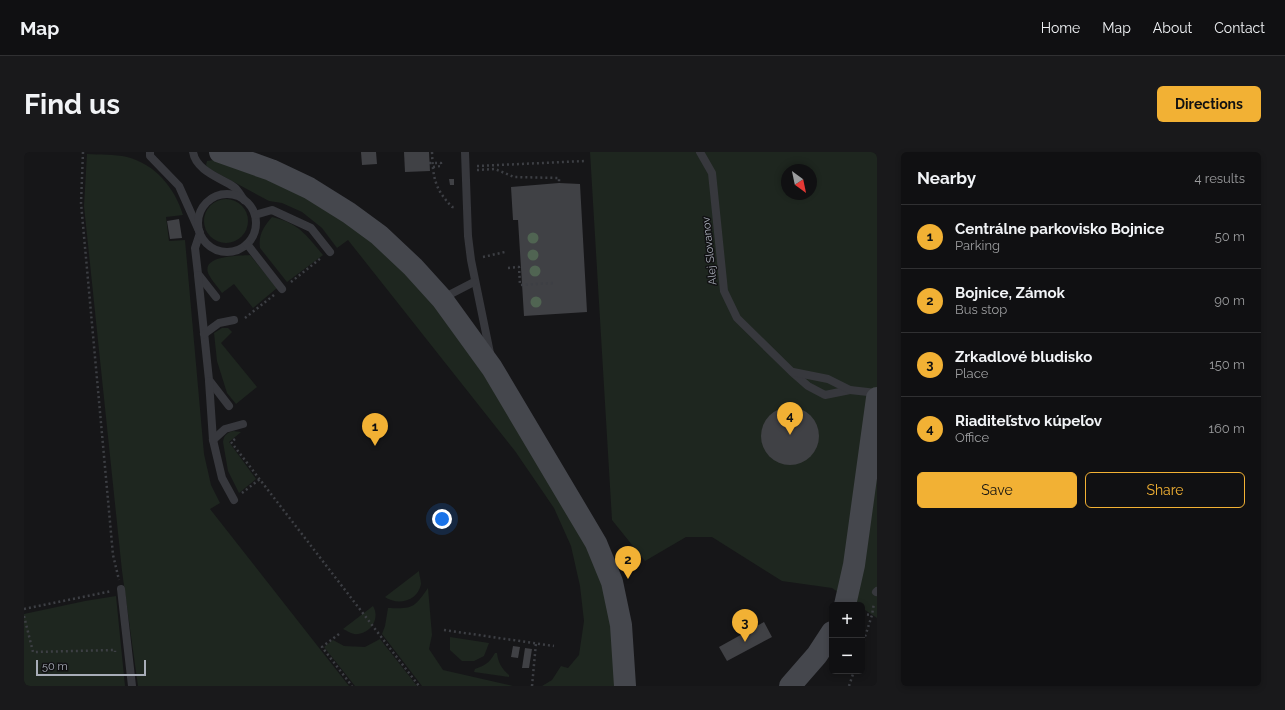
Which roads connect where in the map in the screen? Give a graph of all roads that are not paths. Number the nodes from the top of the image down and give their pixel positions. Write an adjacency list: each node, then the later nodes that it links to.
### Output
1 (150, 152): 8 (lane)
2 (193, 152): 6 (lane)
3 (220, 152): 15 (street)
4 (465, 152): 12 (lane)
5 (700, 152): 19 (lane, Alej Slovanov)
6 (245, 200): 7 (lane); 8 (lane)
7 (255, 215): 9 (lane); 10 (lane)
8 (200, 234): 9 (lane); 11 (lane)
9 (247, 244): 13 (lane)
10 (330, 252)
11 (198, 274): 14 (lane); 17 (lane)
12 (474, 282): 15 (lane); 18 (lane)
13 (282, 289)
14 (216, 297)
15 (442, 299): 18 (street)
16 (238, 320): 17 (lane)
17 (204, 334): 20 (lane)
18 (492, 368): 32 (street)
19 (792, 372): 21 (lane); 21 (lane, Alej Slovanov)
20 (209, 380): 24 (lane); 26 (lane)
21 (850, 390): 22 (lane)
22 (877, 393)
23 (877, 398): 29 (street)
24 (229, 406)
25 (243, 424): 26 (lane)
26 (213, 440): 27 (lane)
27 (234, 500)
28 (121, 588): 31 (lane)
29 (846, 602)
30 (829, 637): 33 (street)
31 (132, 686)
32 (625, 686)
33 (790, 686)

